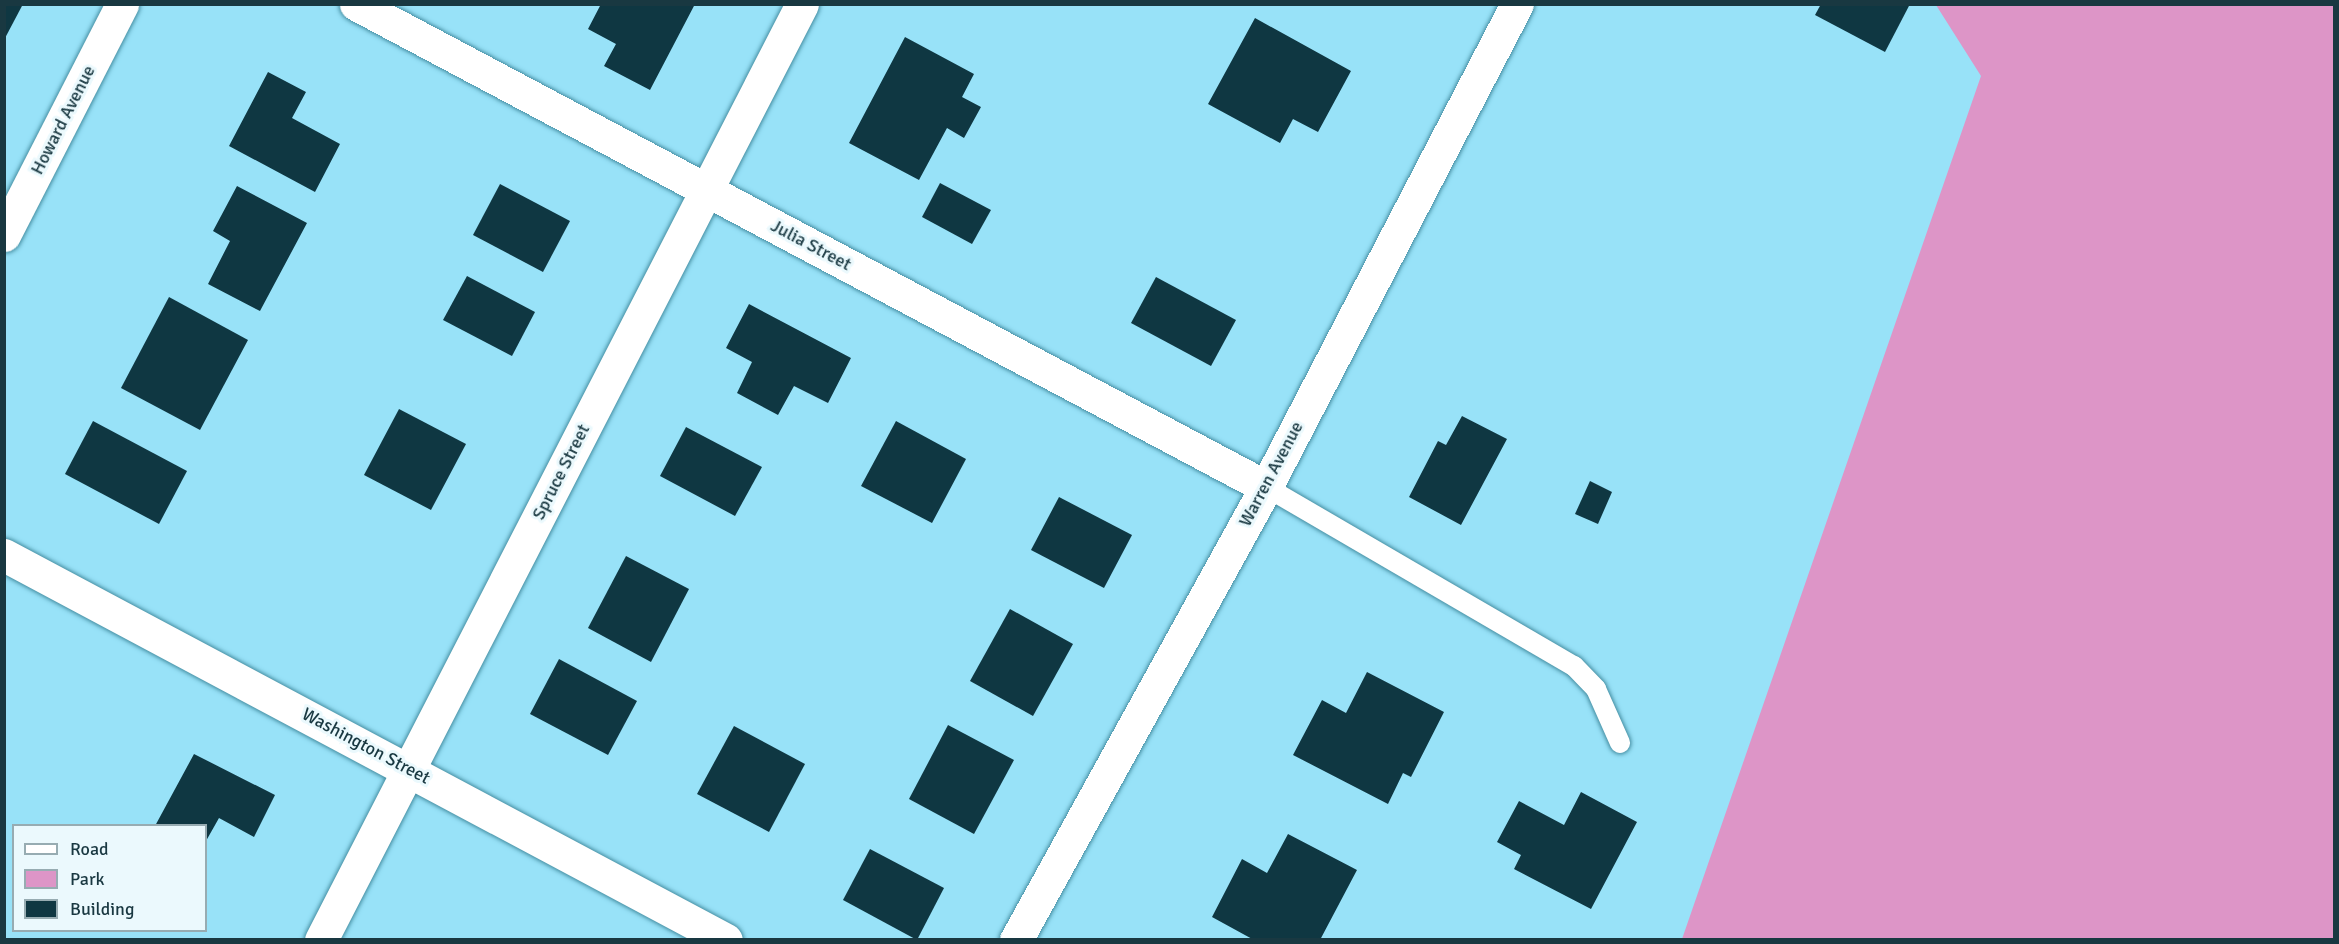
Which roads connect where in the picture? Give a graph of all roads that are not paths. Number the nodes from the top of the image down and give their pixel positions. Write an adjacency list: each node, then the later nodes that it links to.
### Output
1 (122, 4): 6 (street, Howard Avenue)
2 (356, 4): 5 (street, Julia Street)
3 (802, 4): 5 (street, Spruce Street)
4 (1517, 4): 7 (street, Warren Avenue)
5 (704, 189): 7 (street, Julia Street); 10 (street, Spruce Street)
6 (4, 235)
7 (1266, 487): 9 (lane); 13 (street, Warren Avenue)
8 (4, 555): 10 (street, Washington Street)
9 (1620, 743)
10 (411, 770): 11 (street, Spruce Street); 12 (street, Washington Street)
11 (321, 939)
12 (726, 939)
13 (1016, 939)

